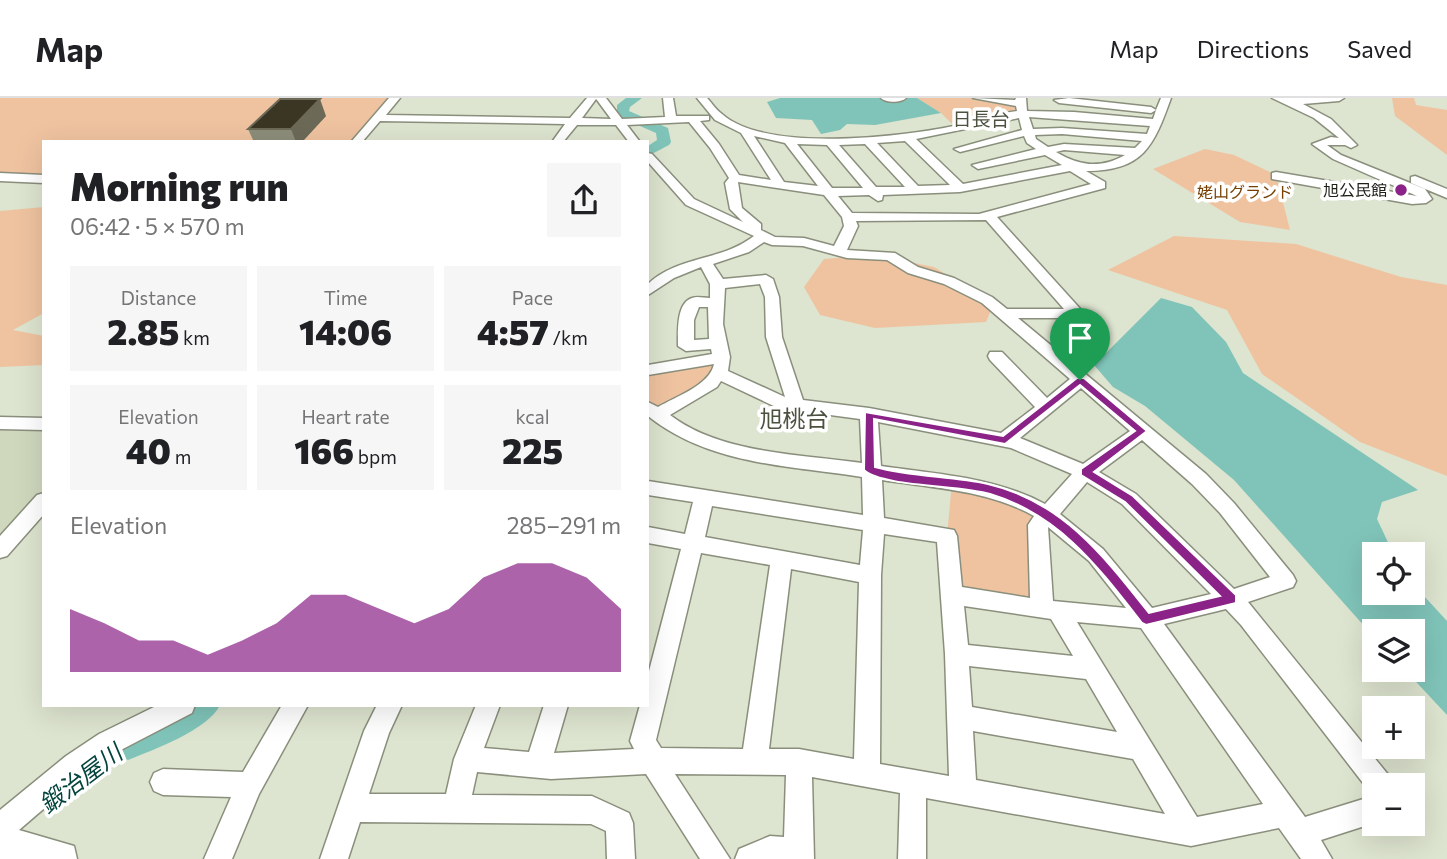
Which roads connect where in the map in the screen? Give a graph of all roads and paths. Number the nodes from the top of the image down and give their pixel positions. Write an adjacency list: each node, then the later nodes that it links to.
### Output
1 (395, 98): 18 (street)
2 (592, 98): 20 (street)
3 (601, 98): 22 (street)
4 (668, 98): 21 (street)
5 (702, 98): 16 (street)
6 (886, 98): 7 (street)
7 (901, 98)
8 (978, 98): 14 (street)
9 (1165, 98): 17 (street)
10 (1339, 98): 13 (street)
11 (1060, 99): 15 (street); 17 (street)
12 (1280, 99): 13 (street); 33 (street)
13 (1312, 99)
14 (1021, 105): 15 (street); 24 (street); 25 (street)
15 (1057, 115): 17 (street)
16 (719, 116): 19 (street); 23 (street)
17 (1160, 117): 27 (street)
18 (377, 118): 20 (street); 29 (street)
19 (693, 120): 21 (street); 43 (street)
20 (573, 121): 22 (street); 30 (street)
21 (671, 121): 22 (street)
22 (618, 122): 31 (street)
23 (745, 131): 28 (street); 46 (street)
24 (941, 132): 26 (street); 35 (street)
25 (1028, 132): 27 (street); 35 (street); 36 (street)
26 (906, 136): 32 (street); 47 (street)
27 (1151, 138): 37 (street)
28 (788, 139): 34 (street); 50 (street)
29 (358, 140)
30 (559, 140)
31 (633, 140)
32 (868, 141): 34 (street); 48 (street)
33 (1349, 142): 41 (street); 51 (street)
34 (832, 144): 49 (street)
35 (960, 149): 39 (street)
36 (1044, 150): 37 (street); 39 (street); 40 (street)
37 (1138, 152): 40 (street)
38 (649, 157): 56 (street)
39 (978, 165): 45 (street)
40 (1072, 167): 45 (street); 52 (street)
41 (1276, 176)
42 (0, 177): 44 (street)
43 (735, 178): 46 (street); 56 (street)
44 (42, 179)
45 (998, 182): 47 (street); 52 (street)
46 (780, 184): 50 (street)
47 (960, 187): 48 (street)
48 (915, 190): 49 (street)
49 (873, 191): 50 (street); 55 (street)
50 (831, 192): 53 (street)
51 (1447, 194)
52 (1021, 198): 54 (street)
53 (848, 217): 55 (street); 57 (street)
54 (990, 217): 55 (street); 62 (street)
55 (897, 219)
56 (763, 236): 57 (street); 58 (street)
57 (839, 251): 62 (street)
58 (704, 262): 59 (street); 60 (street)
59 (719, 284): 61 (street); 67 (street)
60 (650, 285)
61 (717, 303): 64 (street); 64 (street)
62 (1004, 314): 66 (street)
63 (996, 356): 68 (street)
64 (720, 358): 65 (street); 67 (street); 69 (street)
65 (649, 370)
66 (1080, 380): 68 (street); 73 (street)
67 (796, 406): 70 (street)
68 (1046, 407): 74 (street)
69 (652, 412): 75 (street)
70 (869, 414): 74 (street); 75 (street)
71 (0, 423): 72 (street)
72 (42, 424)
73 (1142, 431): 76 (street); 88 (street)
74 (1005, 440): 76 (street)
75 (870, 470): 80 (street); 81 (street)
76 (1085, 472): 80 (street); 88 (street)
77 (649, 488): 78 (street)
78 (704, 498): 81 (street); 83 (street)
79 (42, 502): 84 (street)
80 (1048, 514): 89 (street); 90 (street)
81 (874, 525): 86 (street); 87 (street)
82 (649, 535): 83 (street)
83 (692, 544): 85 (street); 101 (street)
84 (0, 550)
85 (782, 559): 86 (street); 102 (street)
86 (870, 575): 106 (street)
87 (952, 596): 89 (street); 91 (street)
88 (1231, 599): 90 (street); 105 (street)
89 (1050, 609): 90 (street); 92 (street)
90 (1146, 619): 114 (street)
91 (957, 654): 92 (street); 98 (street)
92 (1093, 669): 99 (street)
93 (179, 707): 115 (street)
94 (295, 707): 109 (street)
95 (389, 707): 111 (street)
96 (487, 707): 100 (street)
97 (555, 707): 104 (street)
98 (960, 717): 99 (street); 110 (street)
99 (1139, 748): 116 (street)
100 (467, 759): 104 (street); 112 (street)
101 (652, 761): 102 (street); 104 (street); 123 (street)
102 (754, 762): 103 (street)
103 (799, 762): 106 (street); 118 (street)
104 (538, 765)
105 (1371, 773)
106 (867, 774): 108 (street)
107 (163, 782): 109 (street)
108 (913, 784): 110 (street); 125 (street)
109 (250, 785): 120 (street)
110 (963, 792): 116 (street)
111 (351, 808): 112 (street); 121 (street)
112 (456, 808): 122 (street)
113 (1362, 811): 114 (street)
114 (1292, 823): 116 (street); 126 (street)
115 (0, 828)
116 (1191, 832)
117 (0, 856): 119 (street)
118 (799, 856): 124 (street)
119 (62, 859)
120 (218, 859)
121 (334, 859)
122 (621, 859)
123 (716, 859)
124 (749, 859)
125 (912, 859)
126 (1318, 859)

